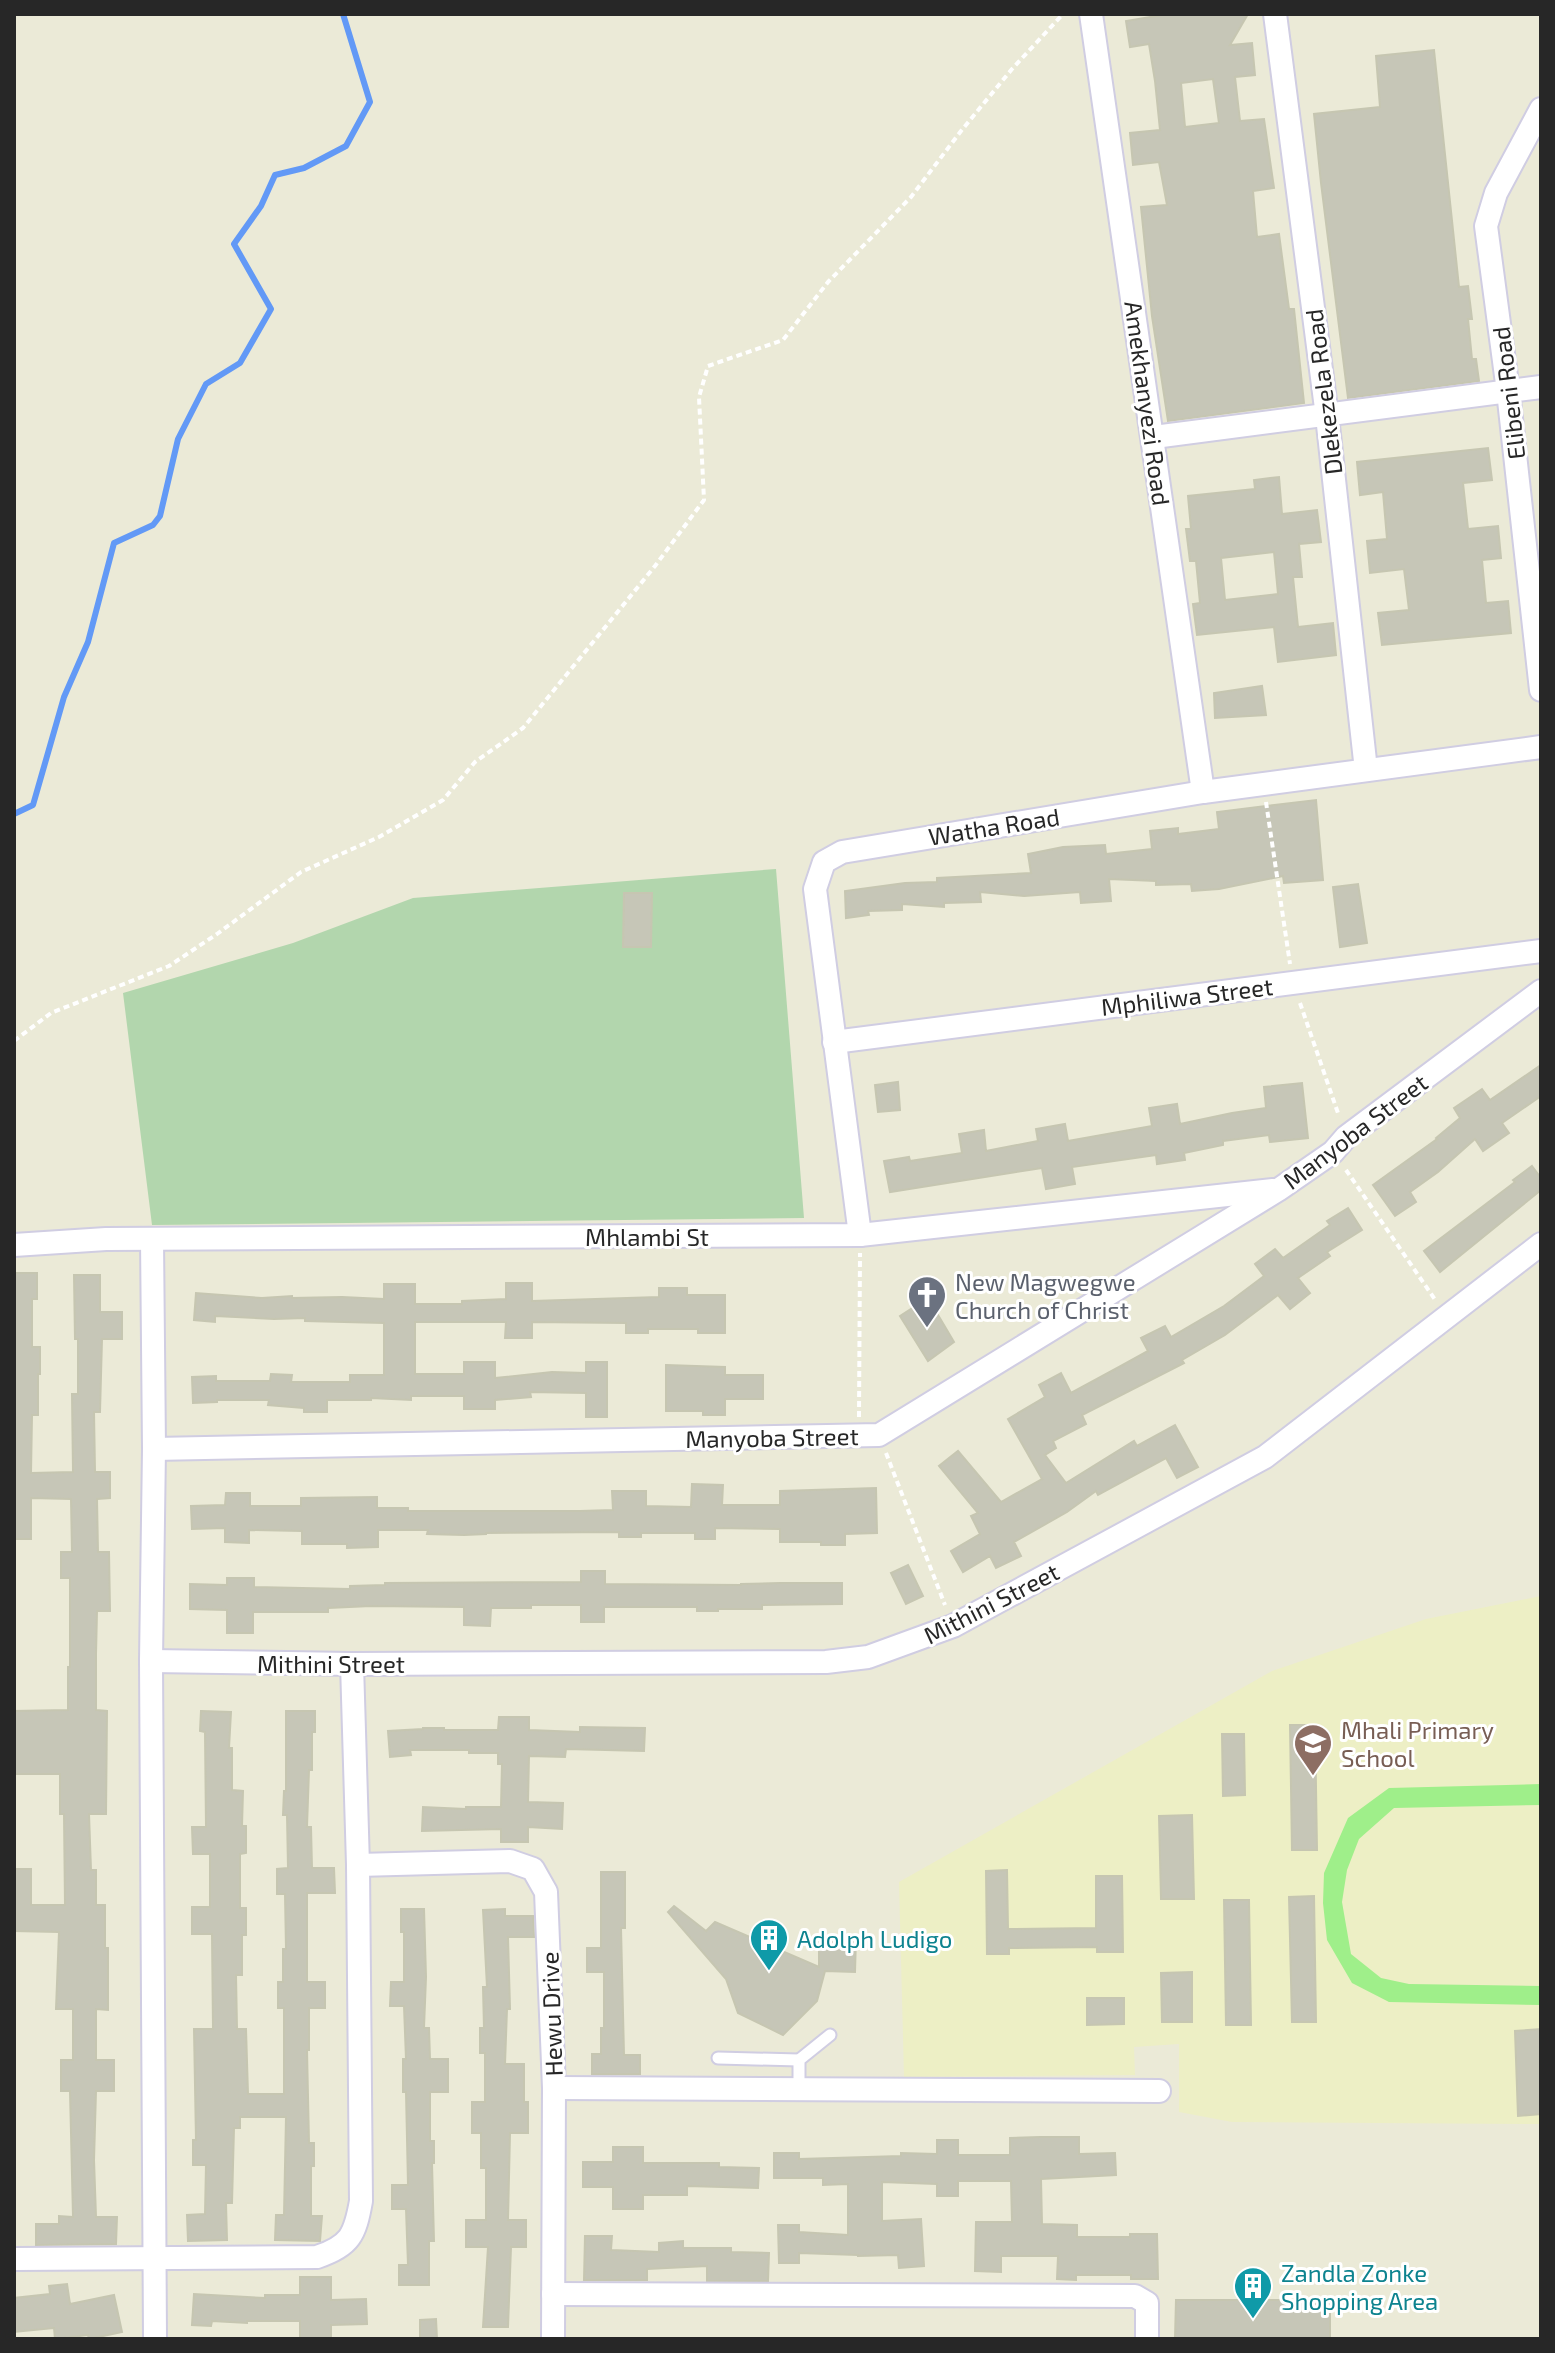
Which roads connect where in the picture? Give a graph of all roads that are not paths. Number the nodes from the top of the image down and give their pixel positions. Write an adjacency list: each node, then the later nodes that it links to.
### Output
1 (1091, 14): 7 (street, Amekhanyezi Road)
2 (1275, 14): 6 (street, Dlekezela Road)
3 (1541, 109): 5 (street, Elibeni Road)
4 (1541, 387): 5 (street)
5 (1508, 391): 6 (street); 8 (street, Elibeni Road)
6 (1327, 416): 7 (street); 10 (street, Dlekezela Road)
7 (1154, 437): 11 (street, Amekhanyezi Road)
8 (1541, 690)
9 (1541, 747): 10 (street, Watha Road)
10 (1366, 770): 11 (street, Watha Road)
11 (1203, 792): 14 (street, Watha Road)
12 (1541, 951): 14 (street, Mphiliwa Street)
13 (1541, 991): 15 (street, Manyoba Street)
14 (834, 1042): 16 (street, Watha Road)
15 (1278, 1190): 16 (street, Mhlambi St); 20 (street, Manyoba Street)
16 (860, 1235): 17 (street, Mhlambi St)
17 (152, 1239): 19 (street, Mhlambi St); 20 (street)
18 (1541, 1244): 22 (street, Mithini Street)
19 (14, 1245)
20 (154, 1449): 21 (street)
21 (151, 1661): 22 (street, Mithini Street); 30 (street)
22 (352, 1664): 23 (street)
23 (358, 1865): 27 (street, Hewu Drive); 30 (street)
24 (830, 2035): 26 (lane)
25 (718, 2058): 26 (lane)
26 (799, 2060): 28 (lane)
27 (554, 2088): 28 (street); 32 (street, Hewu Drive)
28 (799, 2089): 29 (street)
29 (1159, 2091)
30 (155, 2258): 31 (street); 33 (street)
31 (14, 2259)
32 (553, 2294): 34 (street, Hewu Drive); 35 (street)
33 (155, 2339)
34 (553, 2339)
35 (1147, 2339)

